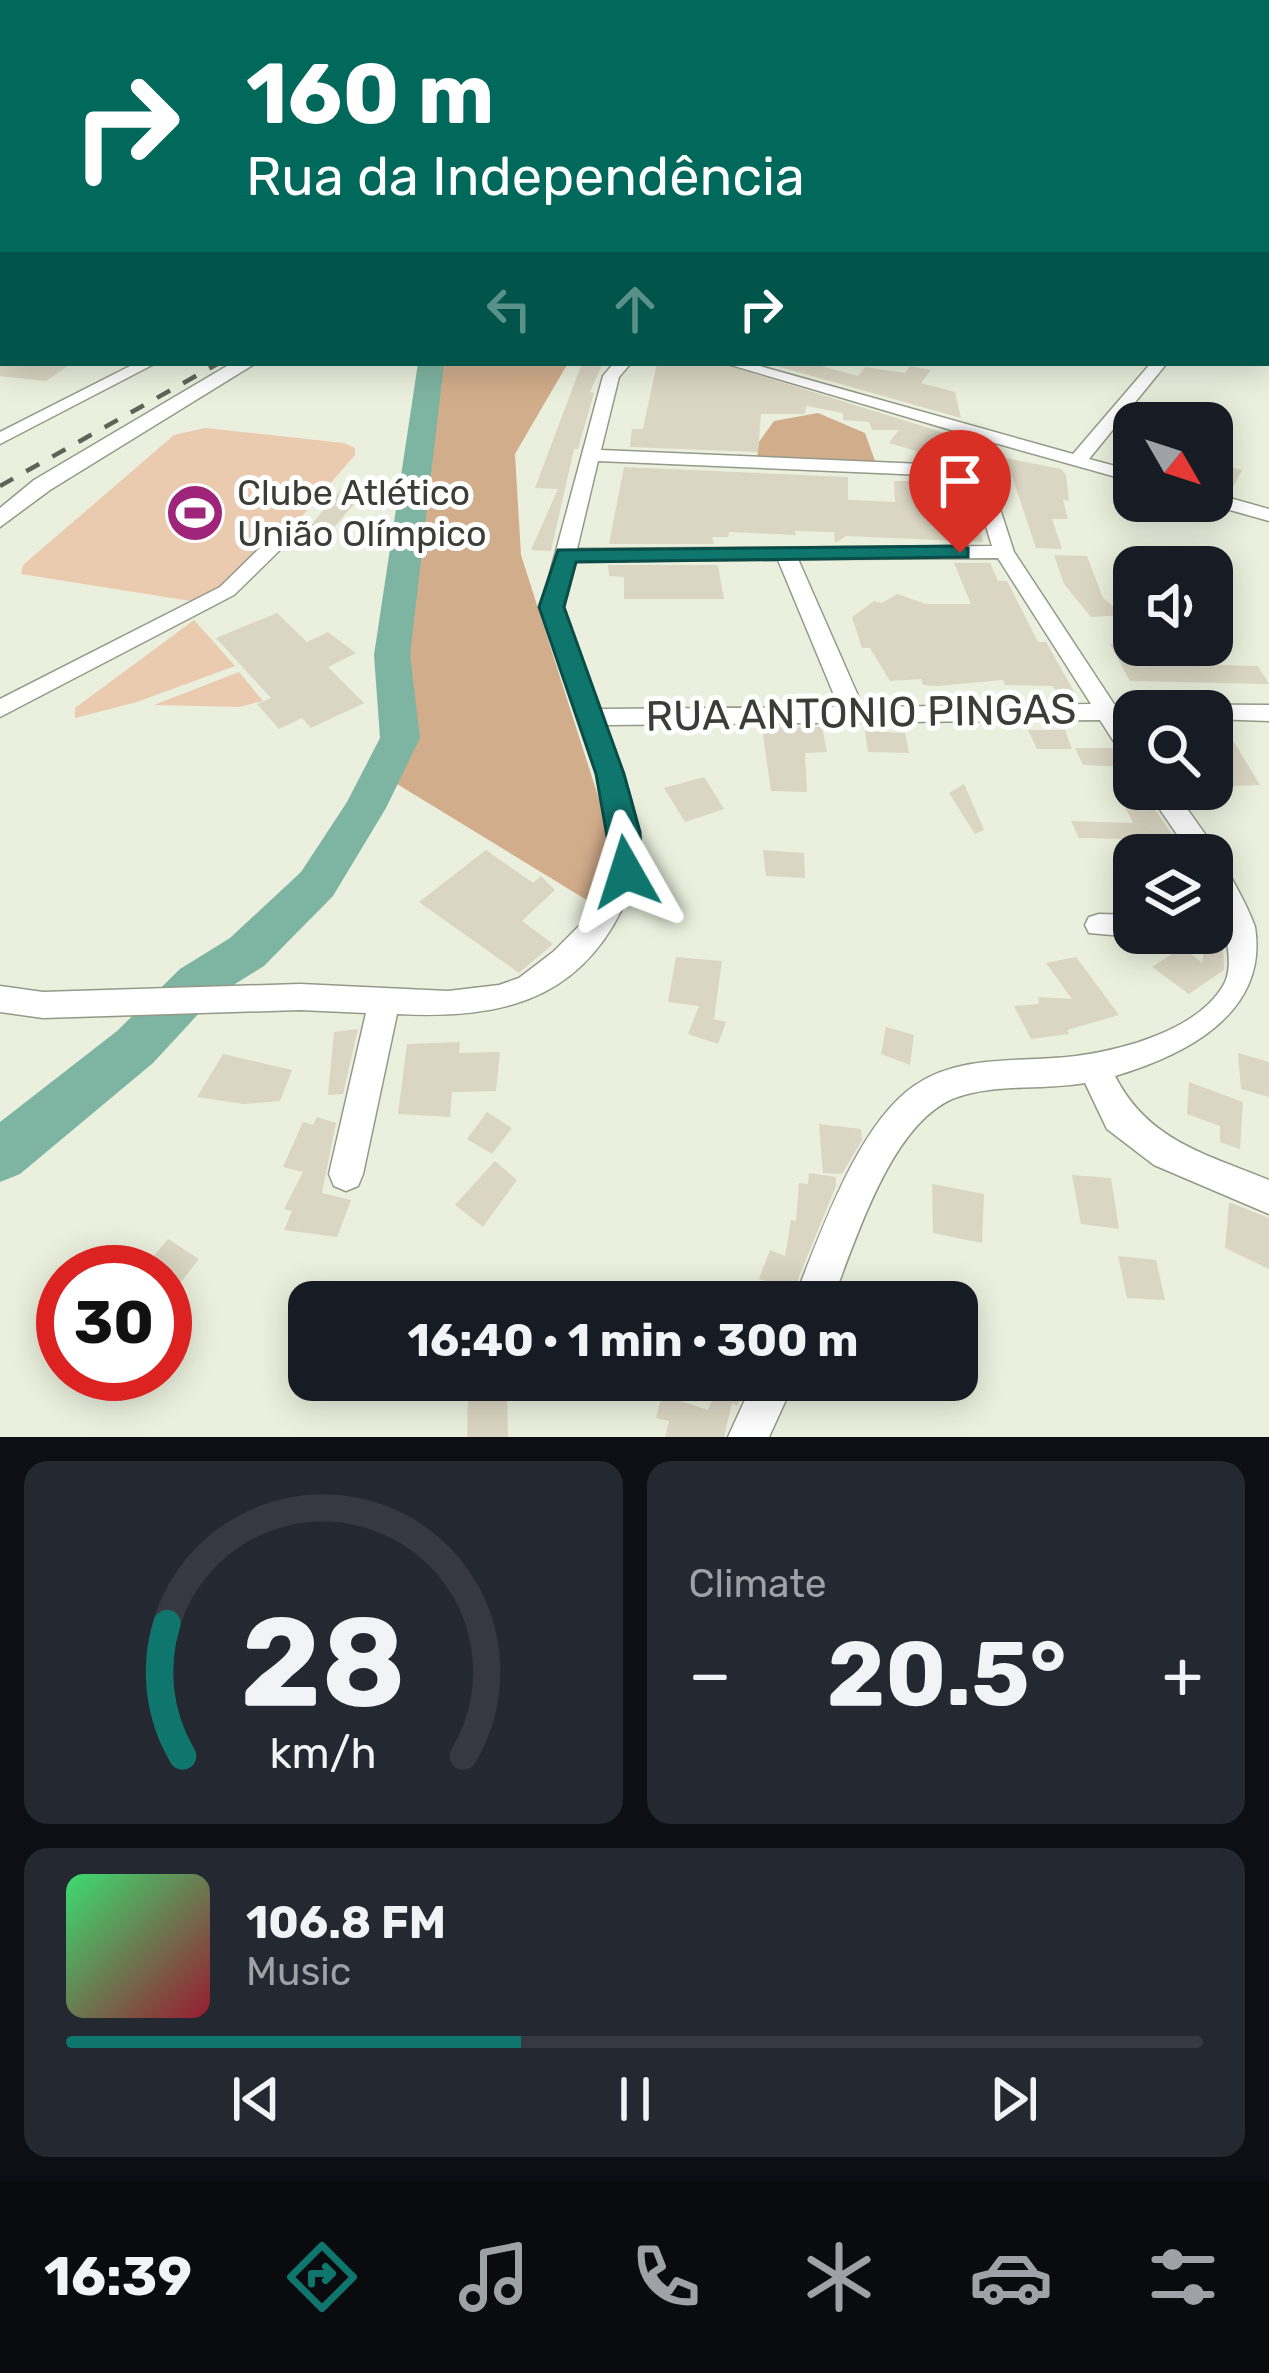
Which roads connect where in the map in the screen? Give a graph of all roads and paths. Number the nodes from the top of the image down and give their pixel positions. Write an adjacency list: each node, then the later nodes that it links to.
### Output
1 (142, 366): 8 (street)
2 (222, 366): 13 (main road)
3 (242, 366): 16 (main road)
4 (619, 366): 9 (street)
5 (743, 366): 7 (street)
6 (1156, 366): 10 (street)
7 (965, 428): 10 (street); 12 (street)
8 (0, 439)
9 (593, 455): 12 (street); 20 (street)
10 (1078, 460): 11 (street)
11 (1113, 471)
12 (976, 472): 18 (street)
13 (0, 500)
14 (1233, 505): 15 (street)
15 (1269, 515)
16 (0, 520)
17 (278, 542): 23 (street)
18 (1004, 552): 19 (street); 21 (street)
19 (786, 554): 20 (street); 24 (street)
20 (566, 555): 27 (street)
21 (1102, 708): 22 (street, RUA ANTONIO PINGAS); 24 (street, RUA ANTONIO PINGAS); 28 (street)
22 (1113, 708)
23 (0, 709)
24 (853, 712): 27 (street, RUA ANTONIO PINGAS)
25 (1233, 712): 26 (street, RUA ANTONIO PINGAS)
26 (1269, 713)
27 (589, 717): 33 (street)
28 (1113, 723)
29 (1099, 925): 30 (street)
30 (1113, 925)
31 (1233, 941): 34 (street)
32 (0, 998): 33 (street)
33 (385, 998): 35 (street)
34 (1094, 1067): 36 (street); 37 (street)
35 (346, 1174)
36 (1269, 1197)
37 (822, 1281)
38 (766, 1401): 39 (street)
39 (748, 1437)

